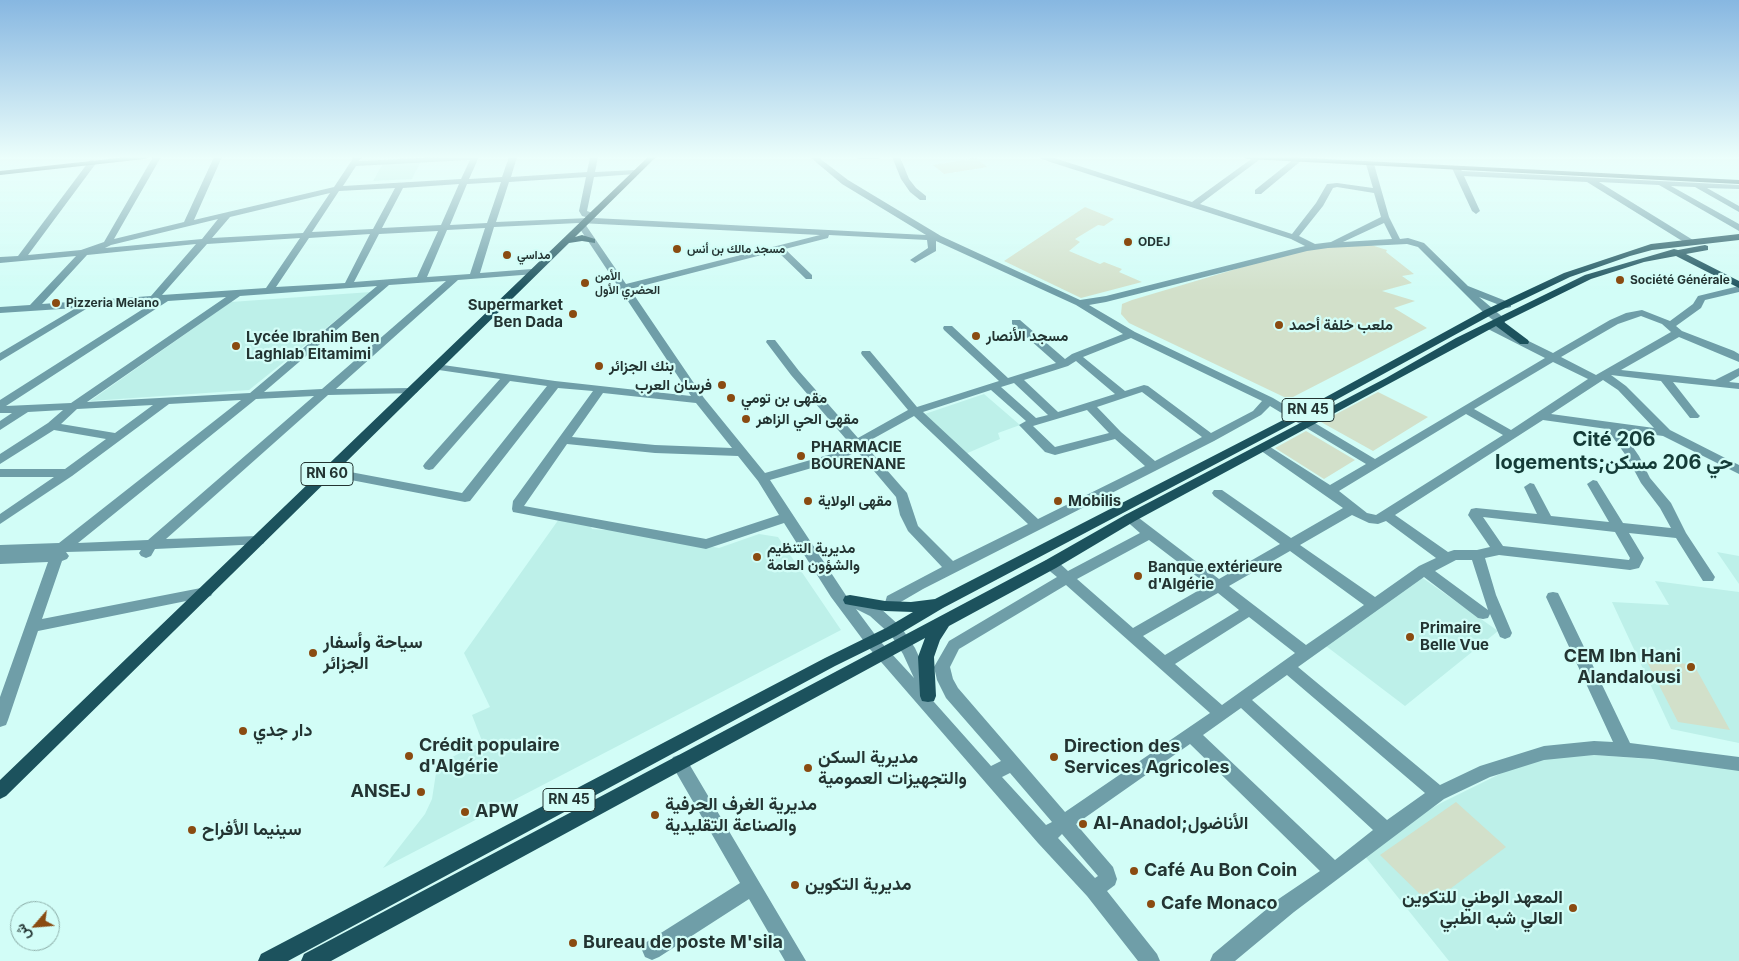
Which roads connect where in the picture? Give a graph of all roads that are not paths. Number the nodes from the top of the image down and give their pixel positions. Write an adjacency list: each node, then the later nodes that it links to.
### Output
1 (63, 202): 48 (street)
2 (131, 202): 42 (street)
3 (198, 202): 26 (street)
4 (284, 202): 23 (street)
5 (328, 202): 32 (street)
6 (392, 202): 30 (street)
7 (456, 202): 28 (street)
8 (498, 202): 27 (street)
9 (585, 202): 25 (street)
10 (607, 202): 25 (main road, RN 60)
11 (877, 202): 35 (street)
12 (1183, 202): 20 (street)
13 (1197, 202): 20 (street)
14 (1320, 202): 33 (street)
15 (1381, 202): 24 (street)
16 (1472, 202): 22 (street)
17 (1625, 202): 40 (street)
18 (1693, 202): 29 (street)
19 (1726, 202): 21 (street)
20 (1193, 205): 33 (street)
21 (1739, 209)
22 (1476, 211)
23 (226, 216): 26 (street); 39 (street)
24 (1385, 217): 38 (street); 43 (street)
25 (588, 221): 27 (street); 31 (street); 36 (main road, RN 60); 37 (street)
26 (188, 224): 42 (street)
27 (492, 224): 28 (street); 52 (street)
28 (445, 227): 30 (street); 55 (street)
29 (1739, 228)
30 (376, 231): 32 (street); 57 (street)
31 (837, 233): 35 (street); 45 (street)
32 (305, 236): 39 (street); 62 (street)
33 (1294, 237): 44 (street)
34 (1739, 237): 40 (main road, RN 45)
35 (935, 238): 50 (street); 67 (street)
36 (566, 241): 37 (main road); 51 (main road, RN 60)
37 (592, 241): 60 (street)
38 (1398, 241): 43 (street); 59 (street)
39 (205, 242): 47 (street); 66 (street)
40 (1690, 242): 46 (main road, RN 45)
41 (1739, 242): 46 (main road, RN 45)
42 (106, 244): 47 (street)
43 (1328, 245): 44 (street)
44 (1314, 247): 65 (street)
45 (779, 248): 53 (street); 60 (street)
46 (1671, 249): 58 (main road); 69 (main road, RN 45); 75 (main road, RN 45)
47 (85, 251): 48 (street); 70 (street)
48 (22, 257): 49 (street)
49 (0, 260)
50 (916, 260)
51 (532, 272): 52 (street); 87 (main road, RN 60)
52 (474, 276): 54 (street)
53 (809, 276)
54 (455, 278): 55 (street); 99 (street)
55 (421, 280): 56 (street)
56 (386, 283): 57 (street); 101 (street)
57 (348, 285): 62 (street)
58 (1739, 285)
59 (1462, 286): 69 (street); 72 (street)
60 (624, 288): 103 (street)
61 (1739, 289): 77 (street)
62 (269, 291): 63 (street)
63 (238, 293): 64 (street); 105 (street)
64 (166, 299): 66 (street); 106 (street)
65 (1106, 299): 67 (street); 73 (street)
66 (154, 300): 68 (street)
67 (1079, 303): 73 (street)
68 (88, 304): 70 (street); 84 (street)
69 (1507, 305): 72 (main road, RN 45)
70 (33, 308): 71 (street)
71 (0, 310)
72 (1489, 312): 75 (street); 115 (main road, RN 45)
73 (1097, 314): 78 (street)
74 (1016, 322): 86 (street)
75 (1493, 325): 80 (street); 80 (street); 117 (main road, RN 45)
76 (948, 328): 92 (street)
77 (1674, 329): 83 (street); 85 (street); 89 (street)
78 (1131, 334): 82 (street); 104 (street)
79 (771, 342): 127 (street)
80 (1542, 352): 83 (street)
81 (866, 354): 110 (street)
82 (1076, 356): 86 (street); 100 (street)
83 (1553, 357): 89 (street); 111 (street)
84 (0, 358)
85 (1739, 359)
86 (1064, 364): 92 (street)
87 (436, 367): 90 (street); 98 (main road, RN 60)
88 (1739, 371): 93 (street)
89 (1603, 375): 91 (street); 113 (street); 121 (street)
90 (508, 377): 94 (street); 132 (street)
91 (1665, 379): 93 (street); 114 (street)
92 (1011, 380): 95 (street); 112 (street)
93 (1718, 383): 96 (street)
94 (555, 384): 97 (street); 135 (street)
95 (993, 386): 110 (street); 116 (street)
96 (1739, 386)
97 (600, 389): 103 (street); 126 (street)
98 (412, 391): 99 (street); 135 (main road, RN 60)
99 (327, 392): 101 (street); 155 (street)
100 (1123, 395): 107 (street); 125 (street)
101 (253, 396): 102 (street); 158 (street)
102 (167, 400): 105 (street); 123 (street)
103 (700, 400): 129 (street)
104 (1269, 400): 115 (street); 125 (street)
105 (76, 404): 108 (street); 119 (street)
106 (0, 405)
107 (1089, 406): 112 (street); 122 (street)
108 (27, 408): 109 (street); 118 (street)
109 (0, 410)
110 (915, 411): 127 (street); 149 (street)
111 (1461, 411): 124 (street); 131 (street)
112 (1056, 416): 116 (street)
113 (1541, 416): 120 (street); 124 (street)
114 (1694, 416)
115 (1297, 417): 117 (street); 172 (main road, RN 45)
116 (1035, 423): 122 (street)
117 (1308, 423): 128 (main road, RN 45); 131 (street)
118 (0, 426)
119 (52, 426): 123 (street); 130 (street)
120 (1612, 427): 121 (street); 152 (street)
121 (1666, 433): 134 (street)
122 (1117, 435): 133 (street)
123 (117, 437): 137 (street)
124 (1507, 437): 144 (street)
125 (1210, 438): 133 (street)
126 (562, 440): 129 (street); 145 (street)
127 (857, 446): 138 (street); 163 (street)
128 (1263, 448): 141 (street); 146 (main road, RN 45)
129 (742, 452): 138 (street)
130 (0, 460)
131 (1373, 463): 141 (street)
132 (429, 466)
133 (1153, 466): 149 (street)
134 (1739, 470)
135 (329, 472): 153 (main road, RN 60)
136 (0, 473): 137 (street)
137 (68, 473): 148 (street)
138 (762, 478): 145 (street)
139 (1594, 484): 150 (street)
140 (1530, 487): 147 (street)
141 (1330, 491): 143 (street)
142 (1218, 493): 154 (street)
143 (1352, 509): 144 (street); 154 (street)
144 (1386, 515): 160 (street)
145 (787, 517): 169 (street)
146 (1130, 518): 151 (street); 162 (main road, RN 45)
147 (1546, 519): 150 (street); 157 (street)
148 (0, 520)
149 (1037, 526): 163 (street)
150 (1618, 527): 152 (street); 157 (street)
151 (1149, 534): 166 (street); 167 (street)
152 (1680, 534): 165 (street)
153 (254, 544): 155 (street); 168 (main road, RN 60)
154 (1290, 545): 167 (street); 173 (street)
155 (148, 549): 158 (street)
156 (0, 550): 158 (street)
157 (1499, 550): 159 (street)
158 (59, 552): 161 (street); 178 (street)
159 (1477, 555): 160 (street); 179 (street)
160 (1446, 558): 164 (street)
161 (0, 559)
162 (1051, 564): 166 (street); 177 (main road, RN 45)
163 (952, 568): 174 (street)
164 (1424, 570): 173 (street); 176 (street)
165 (1708, 577)
166 (1066, 578): 181 (street); 193 (street)
167 (1218, 585): 175 (street); 181 (street)
168 (206, 592): 178 (street); 196 (main road, RN 60)
169 (836, 593): 171 (street); 182 (street)
170 (1553, 597): 191 (street)
171 (850, 600): 174 (main road); 180 (street)
172 (938, 604): 174 (main road); 180 (main road, RN 45)
173 (1375, 605): 183 (street)
174 (891, 606)
175 (1250, 610): 183 (street); 184 (street)
176 (1483, 614)
177 (944, 620): 180 (main road, RN 45); 187 (main road)
178 (33, 626): 189 (street)
179 (1504, 633)
180 (899, 636): 182 (main road, RN 45); 187 (street)
181 (1132, 636): 184 (street)
182 (877, 647): 187 (street); 192 (main road, RN 45); 197 (main road, RN 45)
183 (1306, 653): 185 (street)
184 (1163, 664): 188 (street)
185 (1287, 666): 186 (street); 198 (street)
186 (1241, 699): 188 (street); 201 (street)
187 (930, 703): 195 (street)
188 (1222, 714): 190 (street)
189 (0, 720)
190 (1191, 734): 200 (street); 203 (street)
191 (1624, 749): 194 (street); 198 (street)
192 (679, 762): 199 (main road, RN 45); 204 (street)
193 (1012, 764): 195 (street); 200 (street)
194 (1739, 764)
195 (988, 775): 202 (street)
196 (0, 791)
197 (587, 791): 199 (main road); 207 (main road, RN 45)
198 (1438, 794): 201 (street)
199 (595, 808): 208 (main road, RN 45)
200 (1064, 822): 202 (street); 205 (street)
201 (1386, 831): 203 (street)
202 (1044, 837): 205 (street)
203 (1334, 872): 211 (street)
204 (752, 886): 206 (street); 209 (street)
205 (1094, 890): 210 (street)
206 (652, 950)
207 (268, 961)
208 (311, 961)
209 (796, 961)
210 (1150, 961)
211 (1220, 961)

